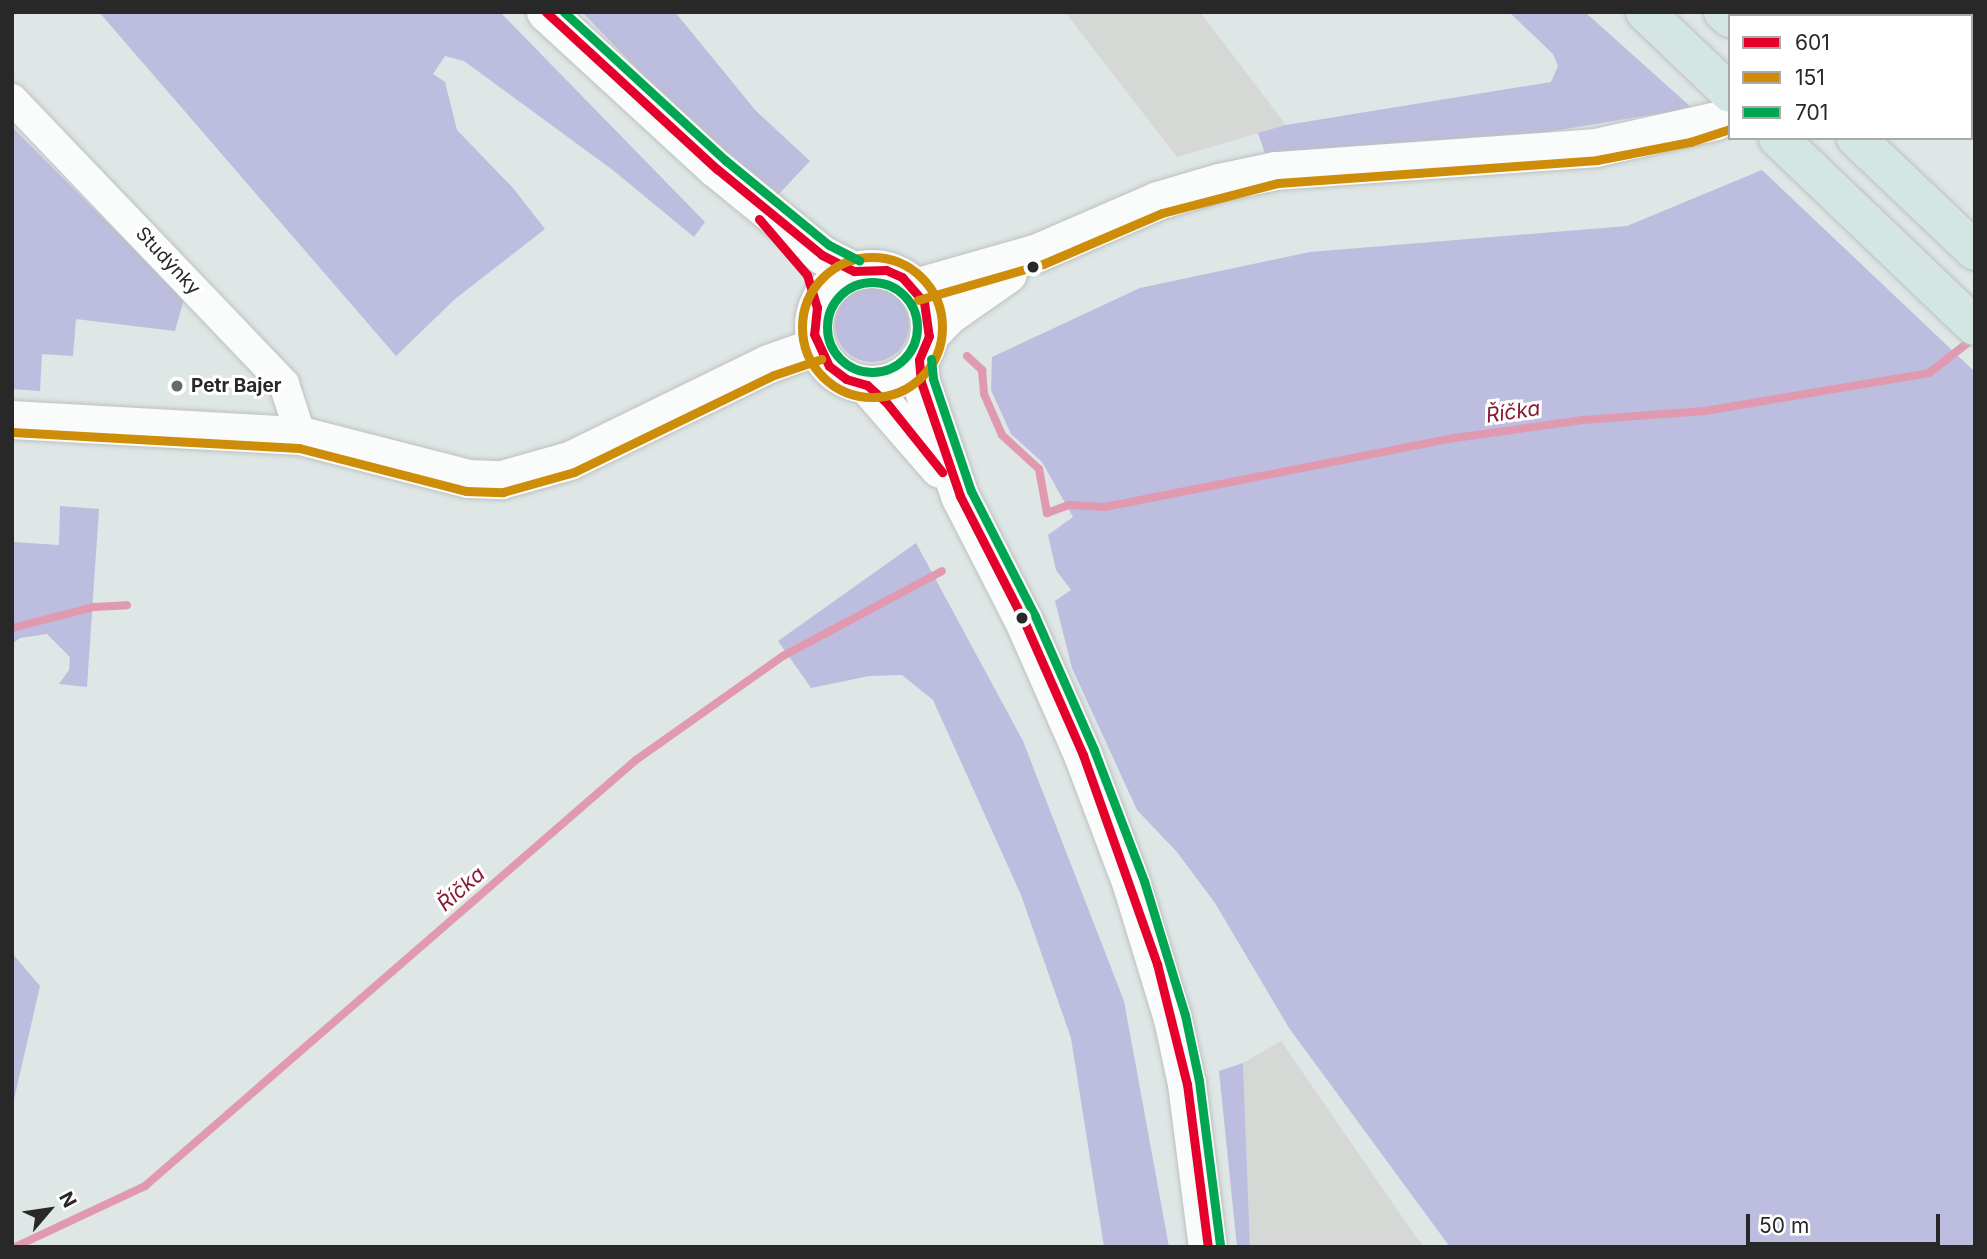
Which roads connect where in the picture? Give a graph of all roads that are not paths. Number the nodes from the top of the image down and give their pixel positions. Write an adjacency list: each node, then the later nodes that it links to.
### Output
1 (545, 12): 7 (main road)
2 (1648, 15): 4 (highway)
3 (12, 99): 18 (street, Studýnky)
4 (1724, 107): 9 (main road)
5 (1780, 140): 13 (highway)
6 (1858, 140): 8 (highway)
7 (717, 169): 10 (main road); 12 (main road)
8 (1975, 251)
9 (1038, 253): 11 (main road); 15 (main road)
10 (854, 271): 11 (main road); 12 (main road)
11 (915, 288): 15 (main road)
12 (817, 307): 14 (main road)
13 (1975, 326)
14 (817, 347): 16 (main road); 18 (main road)
15 (924, 348): 16 (main road); 19 (main road)
16 (867, 385): 19 (main road)
17 (12, 419): 18 (main road)
18 (301, 436)
19 (960, 496): 20 (main road)
20 (1208, 1247)

